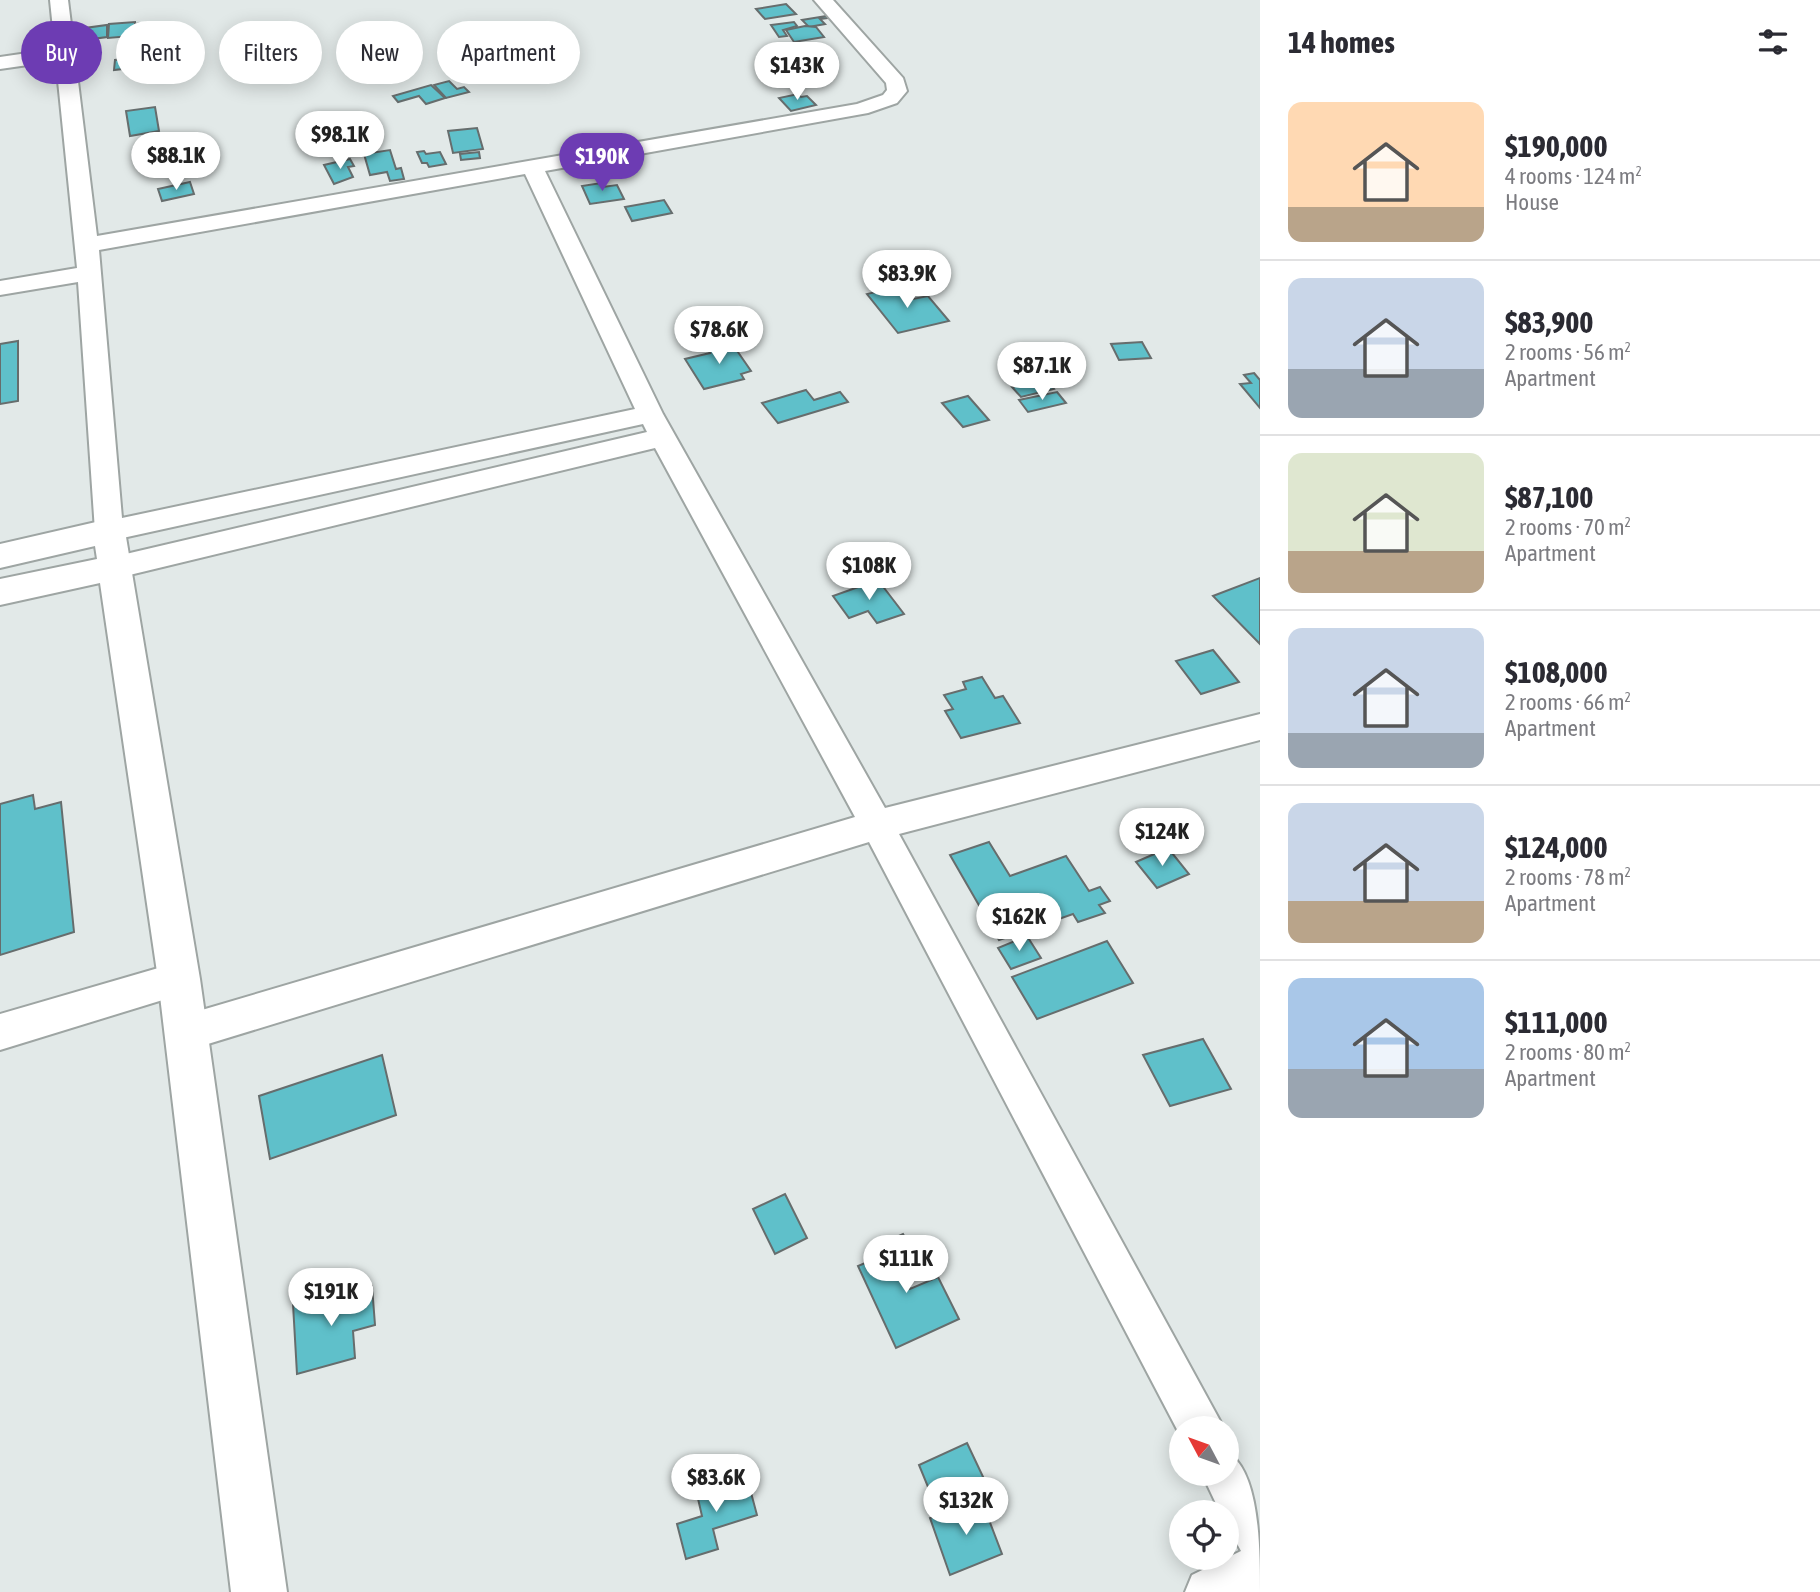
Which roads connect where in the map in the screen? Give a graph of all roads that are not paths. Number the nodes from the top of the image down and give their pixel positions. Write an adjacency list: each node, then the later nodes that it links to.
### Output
1 (59, 0): 3 (street)
2 (823, 0): 7 (street)
3 (61, 21)
4 (21, 60): 5 (street)
5 (0, 63)
6 (67, 84): 8 (street)
7 (532, 166): 8 (street); 11 (street)
8 (87, 245): 9 (street)
9 (89, 273): 10 (street); 12 (street)
10 (0, 288)
11 (657, 426): 12 (street); 12 (street); 16 (street)
12 (111, 549): 13 (street); 14 (street); 17 (street)
13 (0, 556)
14 (0, 592)
15 (1260, 727): 16 (street)
16 (877, 825): 19 (street); 20 (street)
17 (178, 979): 18 (street); 19 (street)
18 (0, 1032)
19 (185, 1033): 24 (street)
20 (1194, 1416)
21 (1231, 1486): 22 (street)
22 (1260, 1539)
23 (1260, 1567): 25 (street)
24 (259, 1592)
25 (1209, 1592)

